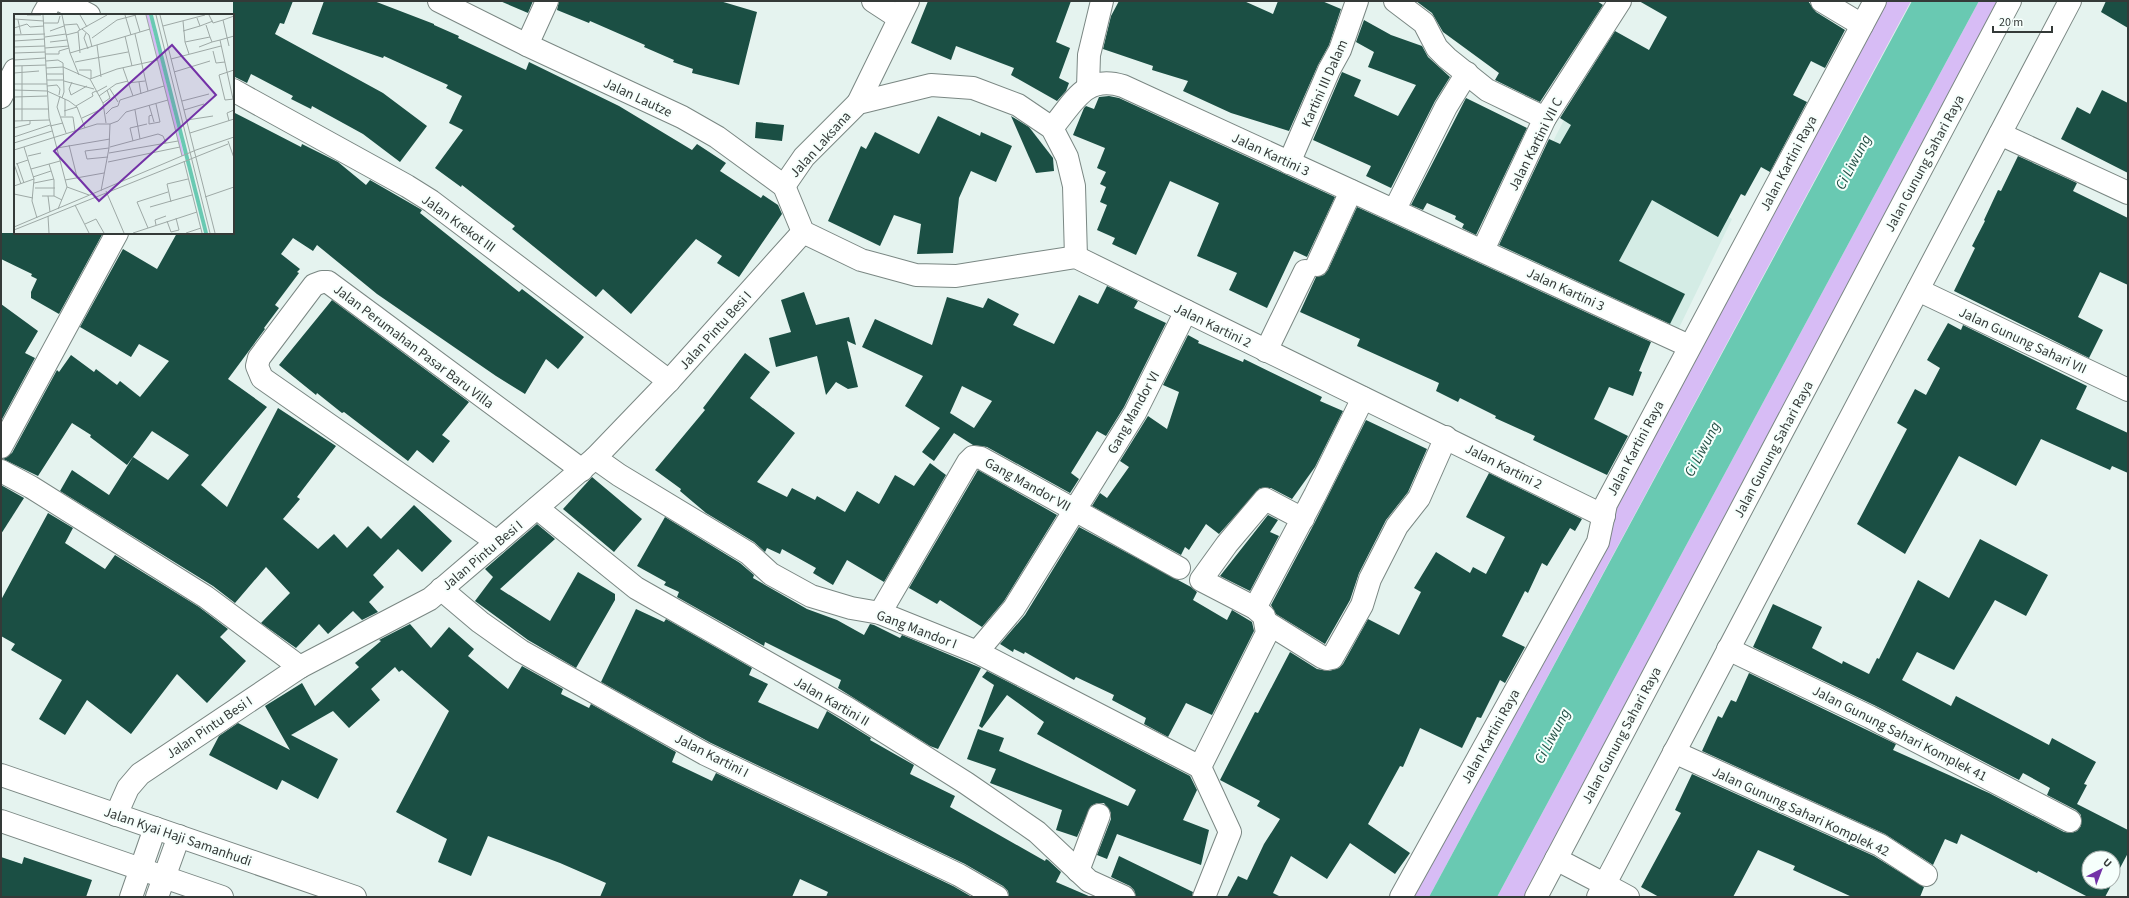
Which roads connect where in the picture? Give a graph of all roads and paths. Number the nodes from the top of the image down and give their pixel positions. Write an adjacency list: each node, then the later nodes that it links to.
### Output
1 (51, 1): 15 (street)
2 (62, 1): 16 (street)
3 (439, 1): 18 (street, Jalan Lautze)
4 (548, 1): 18 (street)
5 (873, 1): 14 (street)
6 (1102, 1): 21 (street)
7 (1357, 1): 28 (street, Kartini III Dalam)
8 (1395, 1): 20 (street)
9 (1620, 1): 25 (street, Jalan Kartini VII C)
10 (1822, 1): 17 (street)
11 (1875, 1): 17 (street, Jalan Kartini Raya)
12 (2010, 1): 70 (street, Jalan Gunung Sahari Raya)
13 (2070, 1): 27 (street)
14 (903, 10): 24 (street)
15 (44, 14)
16 (87, 14)
17 (1862, 25): 39 (street, Jalan Kartini Raya)
18 (527, 45): 29 (street, Jalan Lautze)
19 (14, 72): 23 (street)
20 (1467, 73): 25 (street); 32 (street)
21 (1088, 87): 26 (street); 28 (street, Jalan Kartini 3)
22 (234, 91): 41 (street, Jalan Krekot III)
23 (1, 97)
24 (858, 103): 26 (street); 29 (street, Jalan Laksana)
25 (1545, 118): 35 (street, Jalan Kartini VII C)
26 (1052, 128): 36 (street)
27 (2000, 134): 31 (street); 37 (street)
28 (1289, 163): 30 (street, Jalan Kartini 3)
29 (784, 186): 33 (street)
30 (1351, 191): 32 (street, Jalan Kartini 3); 40 (street)
31 (2128, 194)
32 (1395, 210): 35 (street, Jalan Kartini 3)
33 (803, 232): 36 (street); 41 (street, Jalan Pintu Besi I)
34 (115, 234): 45 (street)
35 (1482, 250): 39 (street, Jalan Kartini 3)
36 (1076, 257): 38 (street, Jalan Kartini 2)
37 (1918, 290): 42 (street, Jalan Gunung Sahari VII); 58 (street)
38 (1186, 311): 40 (street, Jalan Kartini 2); 50 (street, Gang Mandor VI)
39 (1689, 346): 51 (street, Jalan Kartini Raya)
40 (1266, 351): 43 (street, Jalan Kartini 2)
41 (669, 381): 46 (street, Jalan Pintu Besi I)
42 (2128, 390)
43 (1363, 398): 44 (street, Jalan Kartini 2); 52 (street)
44 (1446, 437): 51 (street, Jalan Kartini 2); 57 (street)
45 (1, 447)
46 (588, 464): 48 (street, Jalan Perumahan Pasar Baru Villa); 49 (street, Jalan Pintu Besi I); 53 (street, Jalan Perumahan Pasar Baru Villa)
47 (1, 471): 60 (street)
48 (619, 475): 56 (street, Gang Mandor I)
49 (537, 508): 53 (street, Jalan Pintu Besi I); 72 (street, Jalan Kartini II)
50 (1075, 510): 54 (street, Gang Mandor VII); 56 (street, Gang Mandor VII); 59 (street, Gang Mandor VI)
51 (1604, 516): 82 (street, Jalan Kartini Raya)
52 (1303, 519): 57 (street); 57 (street)
53 (497, 542): 55 (street, Jalan Pintu Besi I)
54 (1179, 568)
55 (441, 589): 60 (street, Jalan Pintu Besi I); 79 (street, Jalan Kartini I)
56 (880, 613): 59 (street, Gang Mandor I)
57 (1260, 615): 62 (street)
58 (1728, 649): 61 (street); 67 (street, Jalan Gunung Sahari Komplek 41)
59 (977, 652): 62 (street, Gang Mandor I)
60 (300, 667): 64 (street, Jalan Pintu Besi I)
61 (1674, 752): 73 (street, Jalan Gunung Sahari Komplek 42); 75 (street)
62 (1200, 767): 81 (street)
63 (1, 775): 64 (street, Jalan Kyai Haji Samanhudi)
64 (116, 815): 68 (street, Jalan Kyai Haji Samanhudi)
65 (1099, 815): 72 (street)
66 (1, 821): 71 (street)
67 (2070, 821)
68 (156, 828): 69 (street, Jalan Kyai Haji Samanhudi); 71 (street)
69 (179, 836): 74 (street); 78 (street, Jalan Kyai Haji Samanhudi)
70 (1556, 859): 75 (street); 83 (street, Jalan Gunung Sahari Raya)
71 (141, 869): 74 (street); 76 (street)
72 (1078, 871): 80 (street, Jalan Kartini II)
73 (1926, 875)
74 (161, 887): 77 (street)
75 (1601, 891): 84 (street)
76 (131, 897)
77 (222, 897)
78 (355, 897)
79 (997, 897)
80 (1124, 897)
81 (1204, 897)
82 (1401, 897)
83 (1536, 897)
84 (1628, 897)

